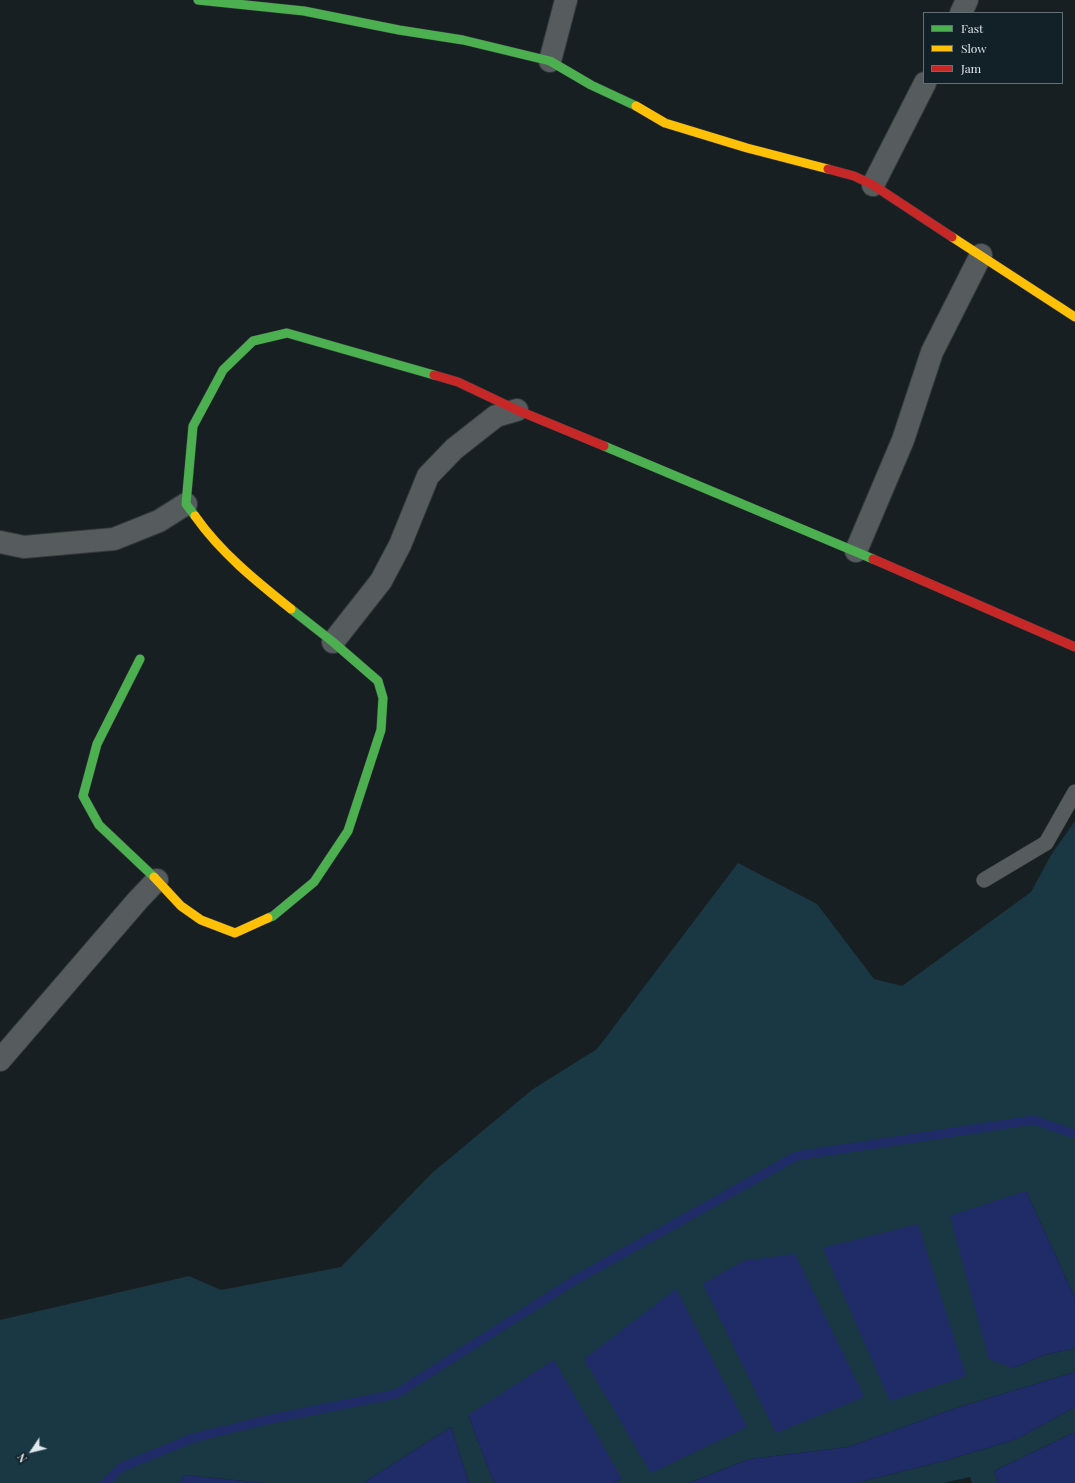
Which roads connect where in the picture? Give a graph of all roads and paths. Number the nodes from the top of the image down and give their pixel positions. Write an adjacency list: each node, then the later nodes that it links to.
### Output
1 (198, 0): 5 (street)
2 (566, 0): 5 (street)
3 (968, 0): 4 (street)
4 (962, 12)
5 (550, 61): 7 (street)
6 (924, 84): 7 (street)
7 (873, 185): 8 (street)
8 (981, 256): 9 (street); 13 (street)
9 (1075, 317)
10 (517, 410): 11 (street); 13 (street); 14 (street)
11 (186, 504): 12 (street); 14 (street)
12 (0, 542)
13 (856, 551): 15 (street)
14 (333, 642): 18 (street)
15 (1075, 648)
16 (140, 659): 18 (street)
17 (1075, 792): 19 (lane)
18 (157, 880): 20 (street)
19 (984, 880)
20 (0, 1060)

